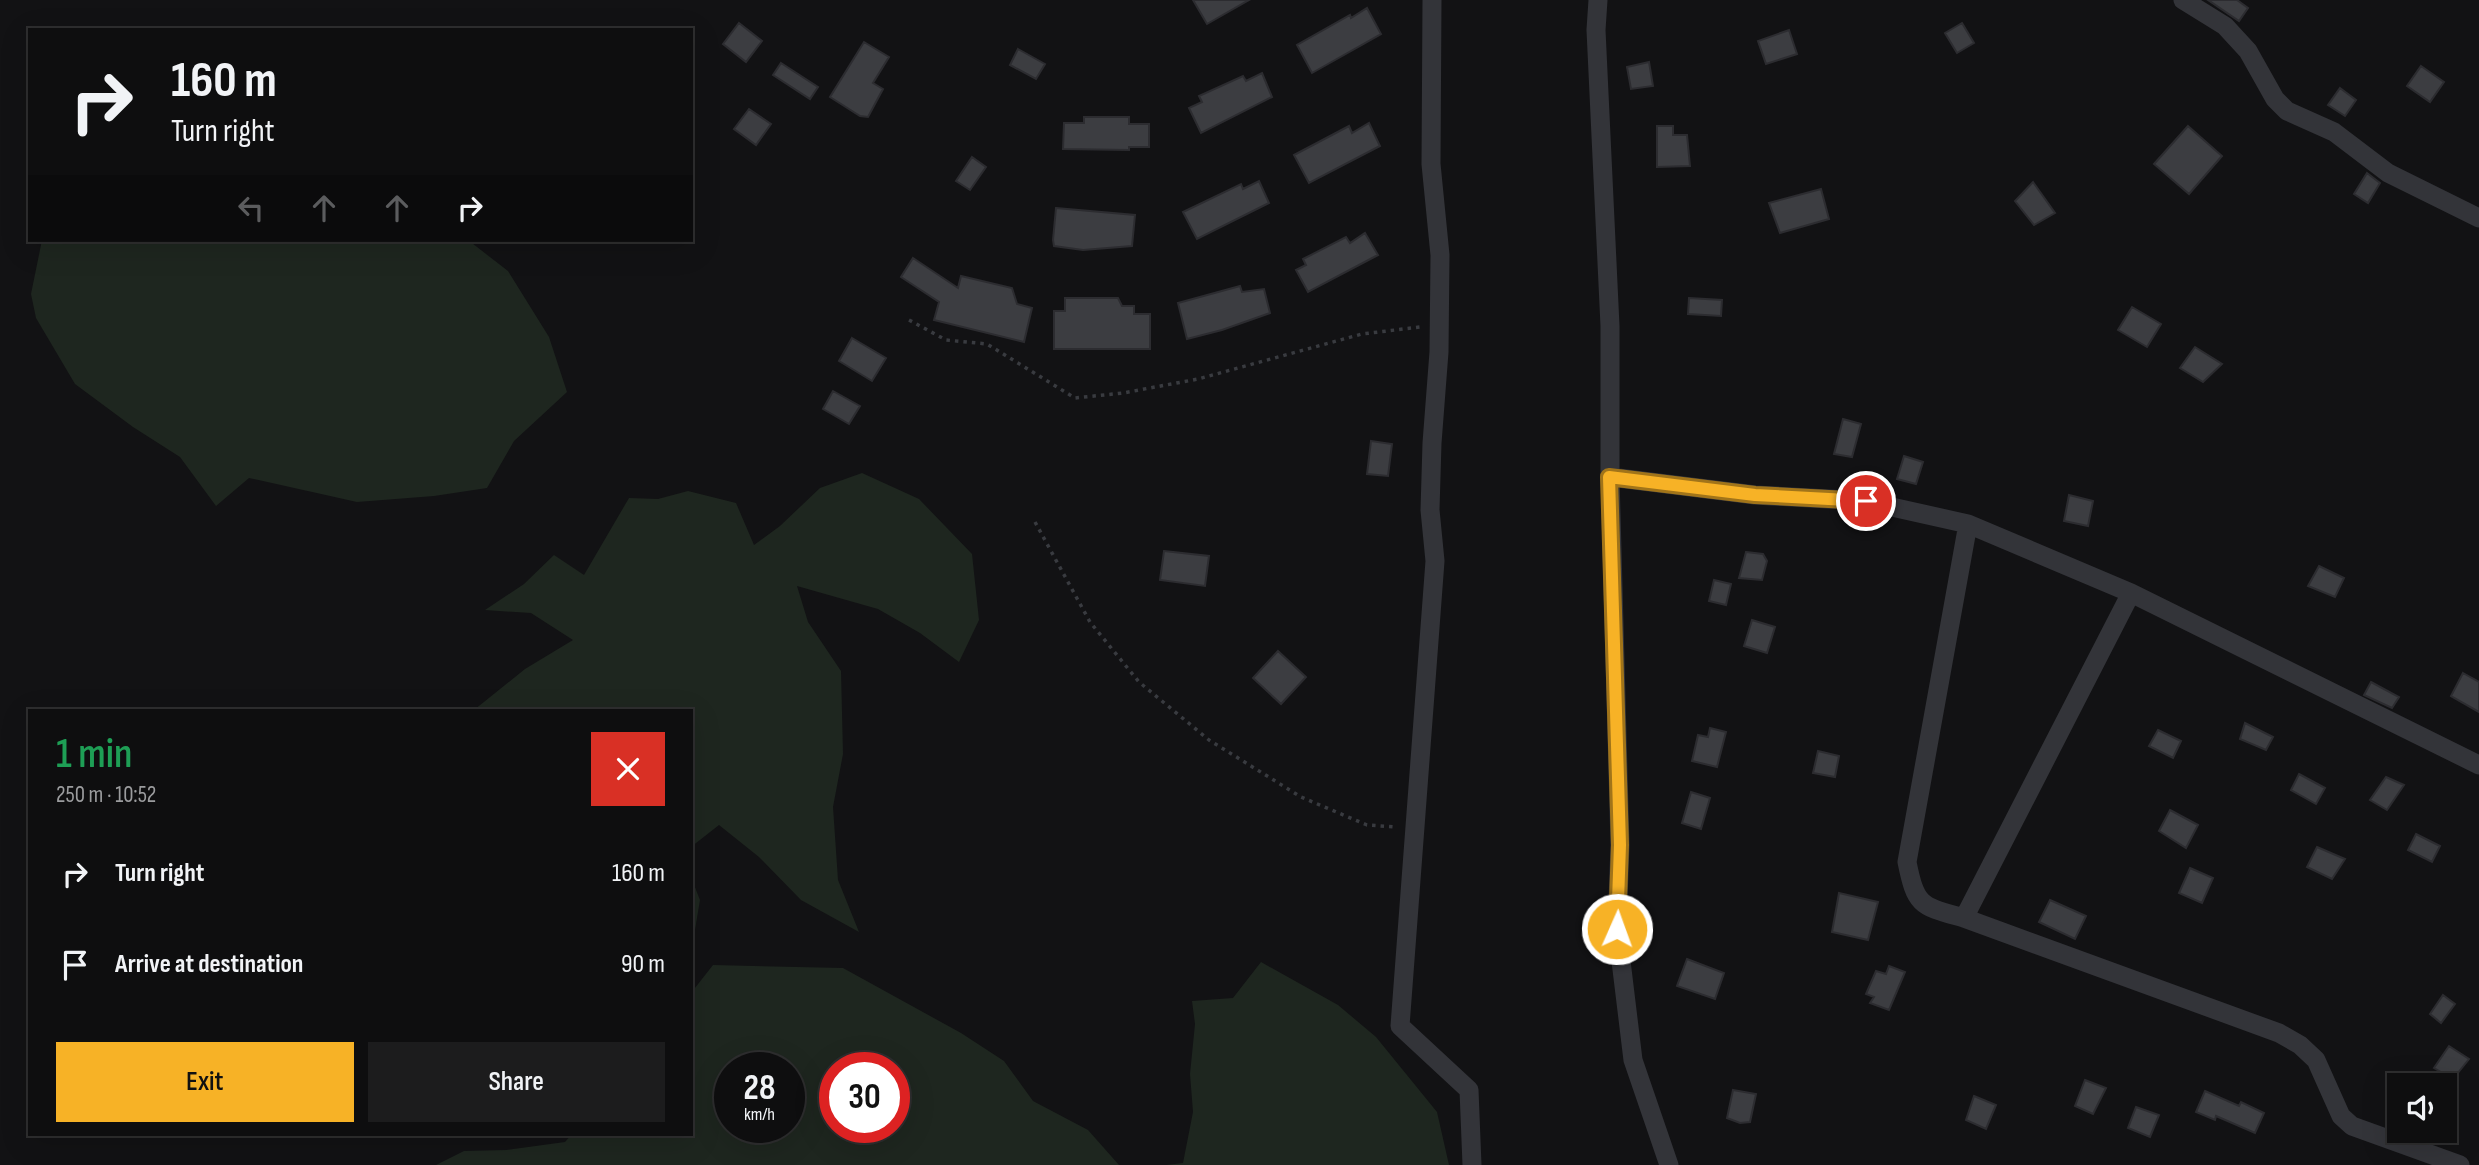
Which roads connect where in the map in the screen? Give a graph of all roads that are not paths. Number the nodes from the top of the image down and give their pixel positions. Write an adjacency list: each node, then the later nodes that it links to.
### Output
1 (1432, 0): 10 (street)
2 (1598, 0): 5 (street)
3 (2183, 0): 4 (street)
4 (2479, 219)
5 (1609, 477): 6 (street); 11 (street)
6 (1968, 524): 7 (street); 9 (street)
7 (2131, 593): 8 (street); 9 (street)
8 (2479, 765)
9 (1964, 918): 12 (street)
10 (1472, 1165)
11 (1669, 1165)
12 (2459, 1165)

